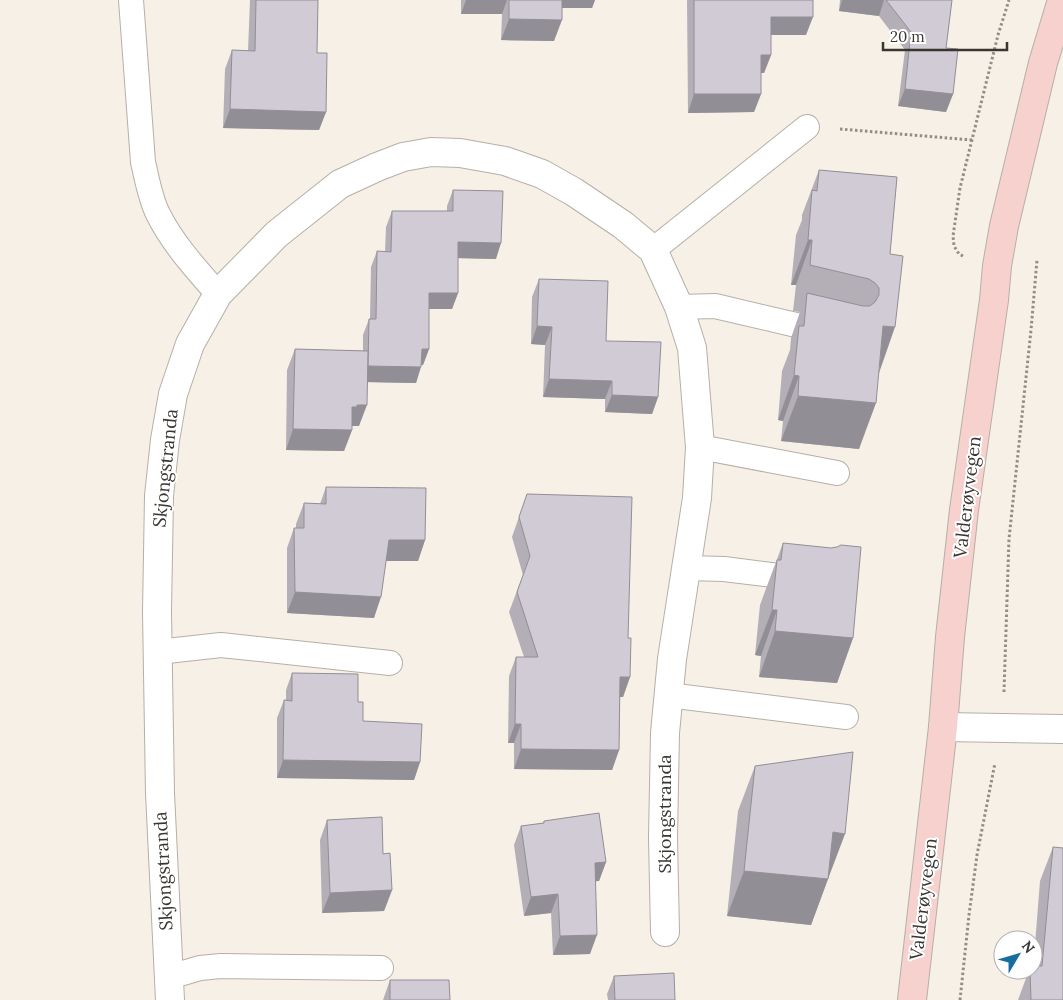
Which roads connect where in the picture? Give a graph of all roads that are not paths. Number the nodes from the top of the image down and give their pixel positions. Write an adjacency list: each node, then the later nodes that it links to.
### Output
1 (131, 0): 5 (lane)
2 (1062, 0): 16 (main road, Valderøyvegen)
3 (806, 127): 4 (lane)
4 (653, 250): 5 (street, Skjongstranda); 6 (street, Skjongstranda)
5 (218, 294): 12 (street, Skjongstranda)
6 (679, 307): 7 (lane); 8 (street, Skjongstranda)
7 (849, 338)
8 (700, 447): 9 (lane); 10 (street, Skjongstranda)
9 (836, 473)
10 (686, 568): 11 (lane); 14 (street, Skjongstranda)
11 (816, 580)
12 (158, 652): 13 (lane); 20 (street, Skjongstranda)
13 (390, 663)
14 (668, 695): 15 (lane); 18 (street, Skjongstranda)
15 (846, 717)
16 (943, 727): 17 (street); 21 (main road, Valderøyvegen)
17 (1063, 729)
18 (665, 932)
19 (381, 968): 20 (lane)
20 (169, 988)
21 (912, 1000)

